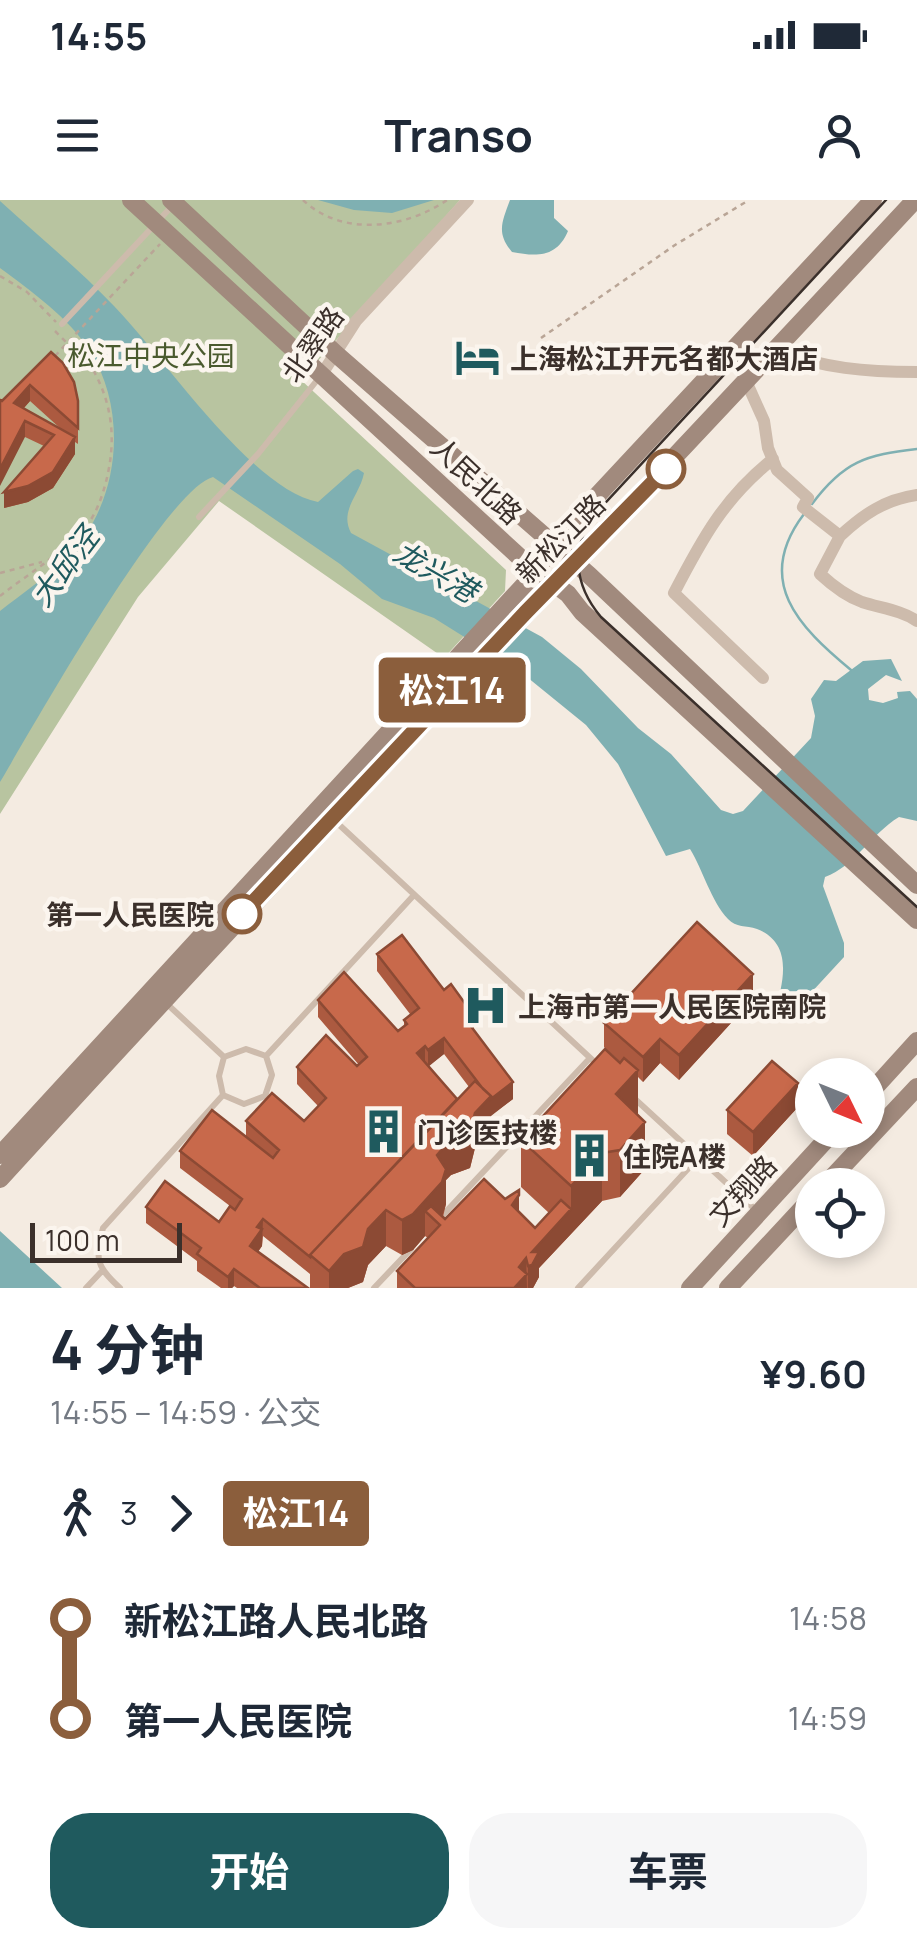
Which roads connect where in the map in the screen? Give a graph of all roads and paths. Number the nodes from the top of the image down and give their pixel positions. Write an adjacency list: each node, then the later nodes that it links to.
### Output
1 (131, 200): 9 (main road, 人民北路)
2 (302, 200): 3 (path)
3 (447, 200)
4 (468, 200): 17 (street, 北翠路)
5 (749, 200): 14 (path)
6 (873, 200): 26 (main road, 新松江路)
7 (915, 200): 16 (main road, 新松江路)
8 (174, 201): 9 (lane); 17 (main road, 人民北路)
9 (162, 228): 11 (lane); 13 (path); 20 (main road, 人民北路)
10 (0, 276): 11 (path)
11 (61, 325)
12 (55, 331): 15 (path)
13 (73, 337): 15 (path); 27 (path)
14 (541, 338)
15 (67, 343): 18 (path)
16 (775, 351): 19 (street); 21 (main road, 新松江路)
17 (336, 354): 20 (street, 北翠路); 26 (main road, 人民北路)
18 (55, 356)
19 (917, 372)
20 (322, 374): 24 (lane, 北翠路); 29 (main road, 人民北路)
21 (746, 382): 22 (street); 28 (main road, 新松江路)
22 (772, 459): 25 (street); 36 (street)
23 (917, 495): 25 (street)
24 (199, 517)
25 (840, 536): 34 (street)
26 (552, 544): 28 (main road, 人民北路); 29 (main road, 新松江路)
27 (44, 561): 30 (path); 32 (path)
28 (575, 564): 31 (main road, 新松江路); 38 (main road, 人民北路)
29 (537, 572): 31 (main road, 人民北路); 33 (main road, 新松江路)
30 (0, 573)
31 (554, 584): 33 (main road, 新松江路); 40 (main road, 人民北路)
32 (0, 596)
33 (510, 615): 35 (main road, 新松江路)
34 (917, 621)
35 (477, 651): 37 (main road, 新松江路); 52 (main road, 新松江路)
36 (763, 678)
37 (332, 818): 39 (lane); 41 (main road, 新松江路)
38 (917, 885)
39 (414, 894): 43 (lane); 45 (lane)
40 (917, 920)
41 (163, 1001): 44 (lane); 55 (main road, 新松江路)
42 (917, 1041): 47 (main road)
43 (266, 1056): 44 (lane); 50 (lane)
44 (224, 1057): 50 (lane)
45 (590, 1058): 46 (lane); 58 (lane)
46 (604, 1070)
47 (885, 1076)
48 (917, 1086): 54 (main road)
49 (630, 1095): 53 (lane)
50 (224, 1096): 60 (lane)
51 (819, 1148): 56 (main road, 文翔路)
52 (0, 1154)
53 (698, 1158): 56 (lane); 64 (lane)
54 (841, 1168)
55 (0, 1179)
56 (759, 1213): 65 (main road, 文翔路)
57 (795, 1216): 66 (main road, 文翔路)
58 (428, 1230)
59 (414, 1245): 63 (lane)
60 (102, 1271): 61 (lane); 62 (lane)
61 (86, 1288)
62 (120, 1288)
63 (374, 1288)
64 (578, 1288)
65 (690, 1288)
66 (728, 1288)

